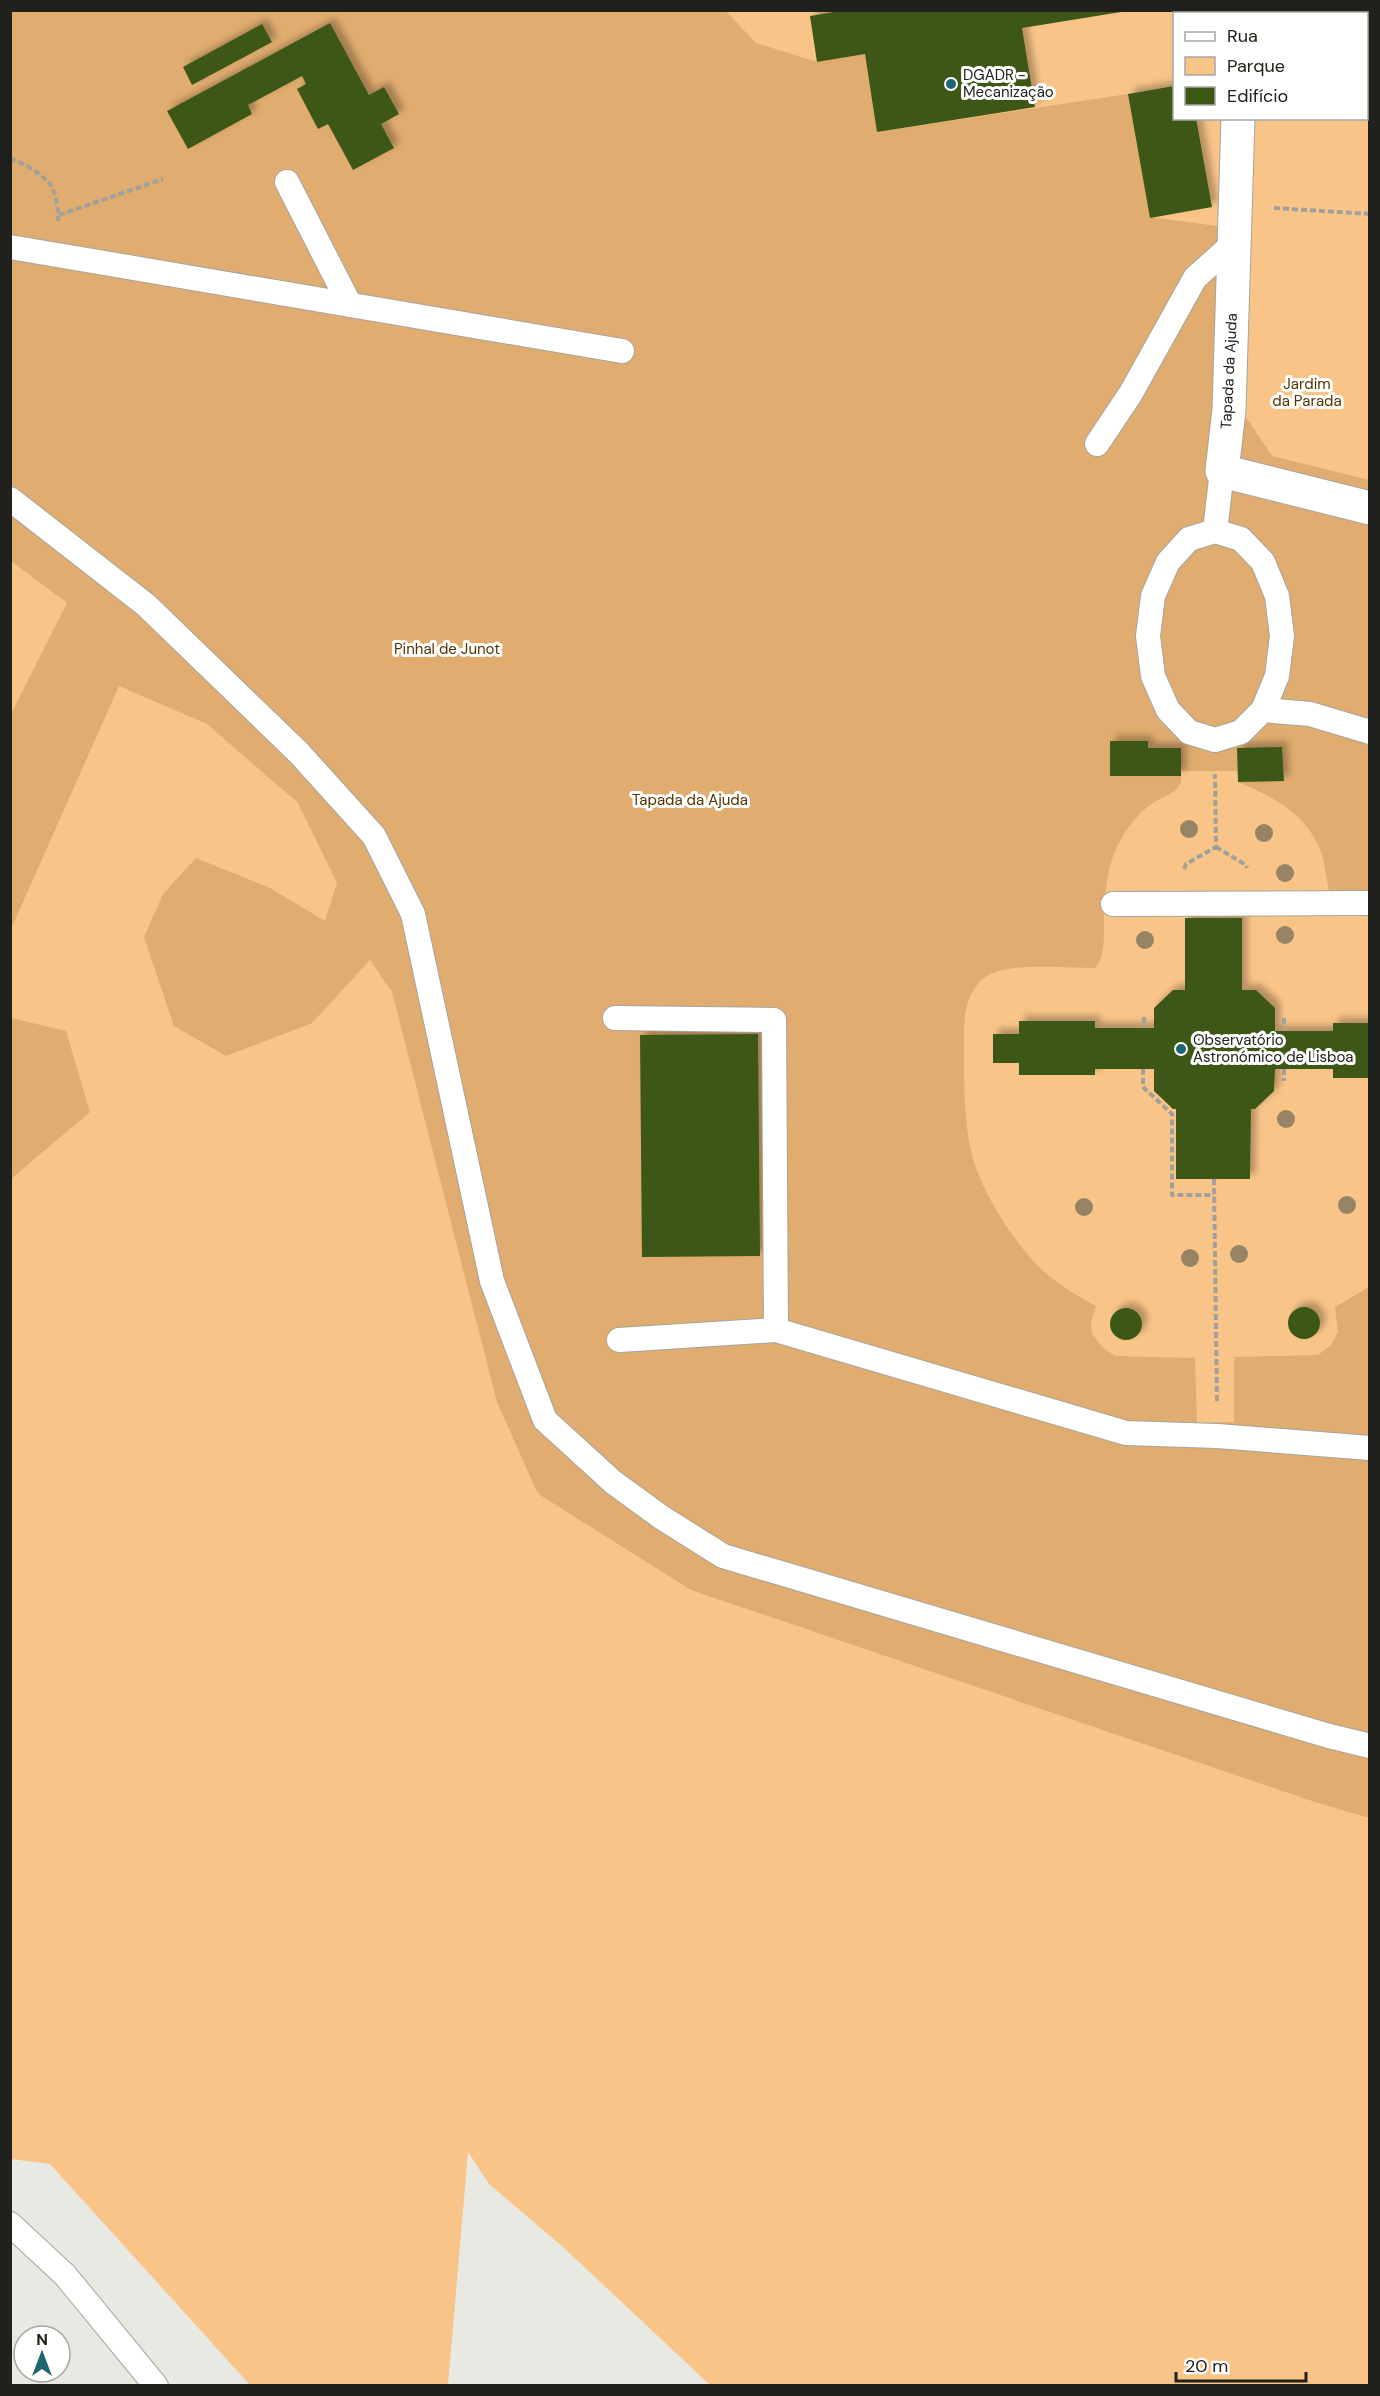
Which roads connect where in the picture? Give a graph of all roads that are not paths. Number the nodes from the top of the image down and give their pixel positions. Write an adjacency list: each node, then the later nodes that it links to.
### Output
1 (1238, 120): 3 (street, Tapada da Ajuda)
2 (287, 182): 5 (lane)
3 (1234, 243): 7 (lane); 8 (street, Tapada da Ajuda)
4 (10, 247): 5 (lane)
5 (350, 305): 6 (lane)
6 (622, 351)
7 (1098, 444)
8 (1222, 471): 10 (street); 11 (lane)
9 (10, 499): 20 (lane)
10 (1370, 508)
11 (1215, 531): 12 (lane); 12 (lane)
12 (1263, 710): 13 (lane)
13 (1370, 732)
14 (1370, 903): 15 (lane)
15 (1113, 904)
16 (615, 1018): 17 (lane)
17 (776, 1330): 18 (lane); 19 (lane)
18 (620, 1340)
19 (1370, 1449)
20 (1370, 1746)
21 (10, 2224): 22 (lane)
22 (156, 2385)

